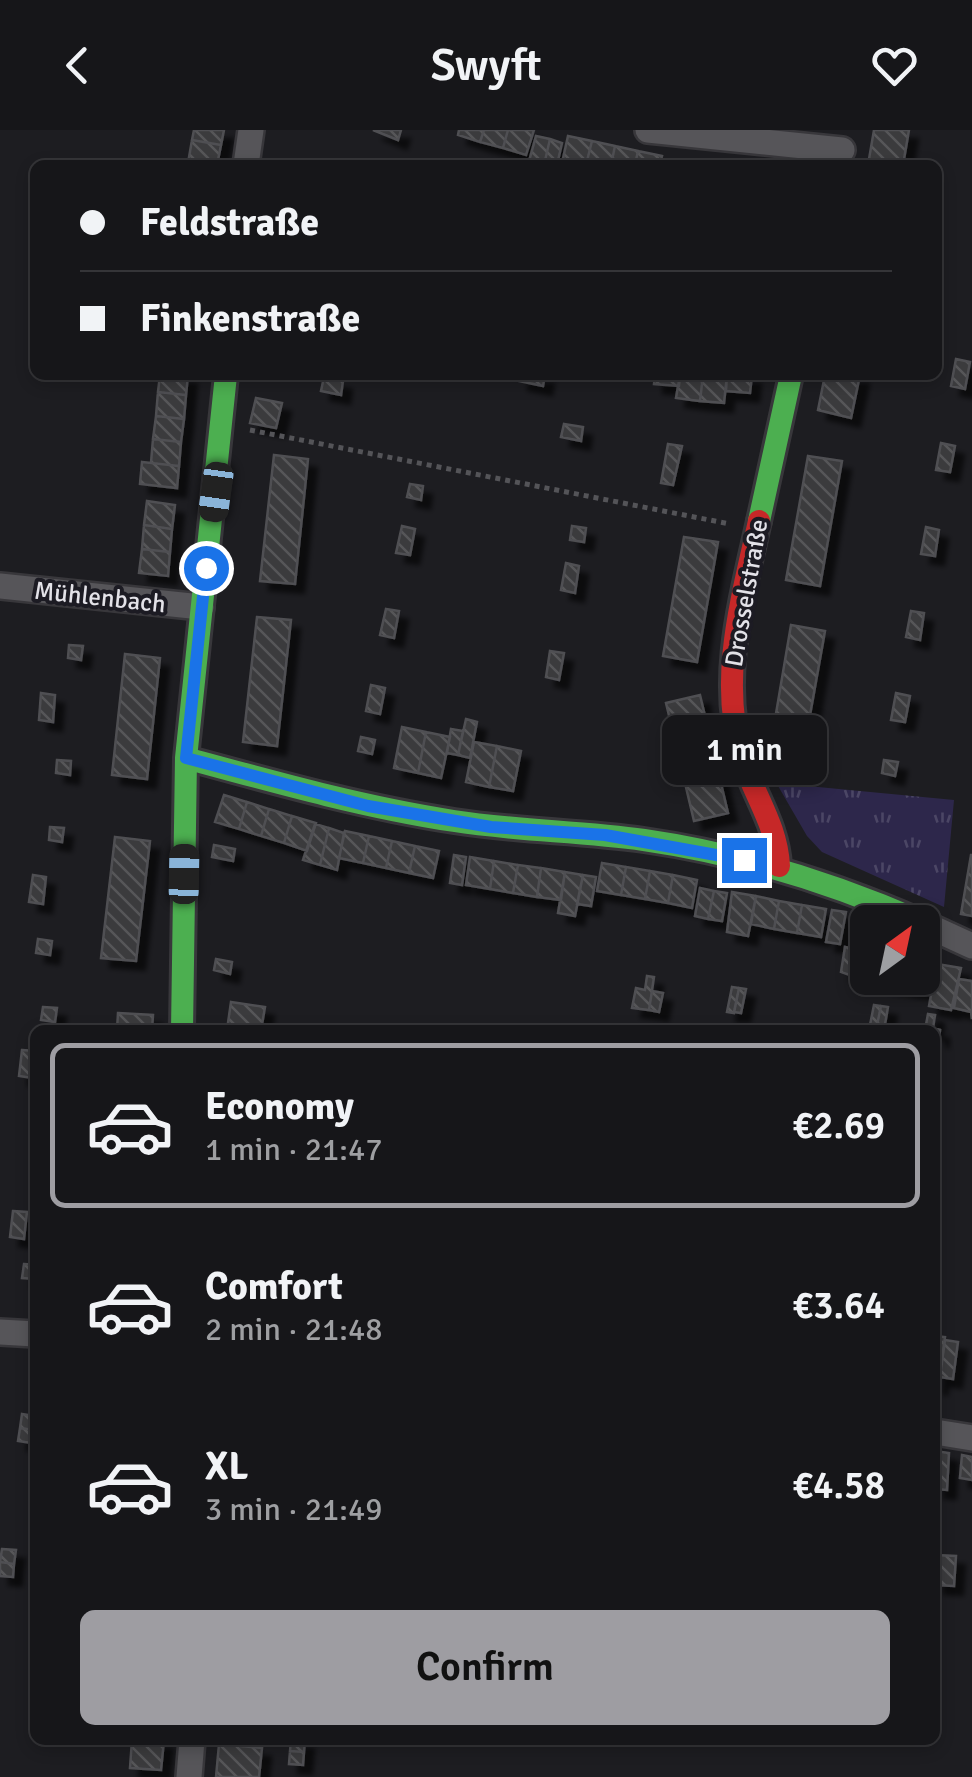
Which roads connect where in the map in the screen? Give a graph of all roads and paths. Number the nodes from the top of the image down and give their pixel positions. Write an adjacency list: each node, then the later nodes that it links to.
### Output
1 (251, 130): 4 (street)
2 (648, 130): 3 (street)
3 (842, 148)
4 (247, 160)
5 (226, 380): 7 (street)
6 (790, 380): 8 (street, Drosselstraße)
7 (223, 424): 8 (path); 10 (street)
8 (757, 529): 12 (street, Drosselstraße)
9 (0, 586): 10 (street, Mühlenbach)
10 (201, 607): 11 (street)
11 (186, 758): 12 (street); 16 (street)
12 (780, 866): 13 (street)
13 (884, 905)
14 (940, 931): 15 (street)
15 (972, 946)
16 (182, 1025)
17 (0, 1332): 18 (street)
18 (30, 1334)
19 (940, 1433): 20 (street)
20 (972, 1438)
21 (192, 1745): 22 (street)
22 (189, 1777)

